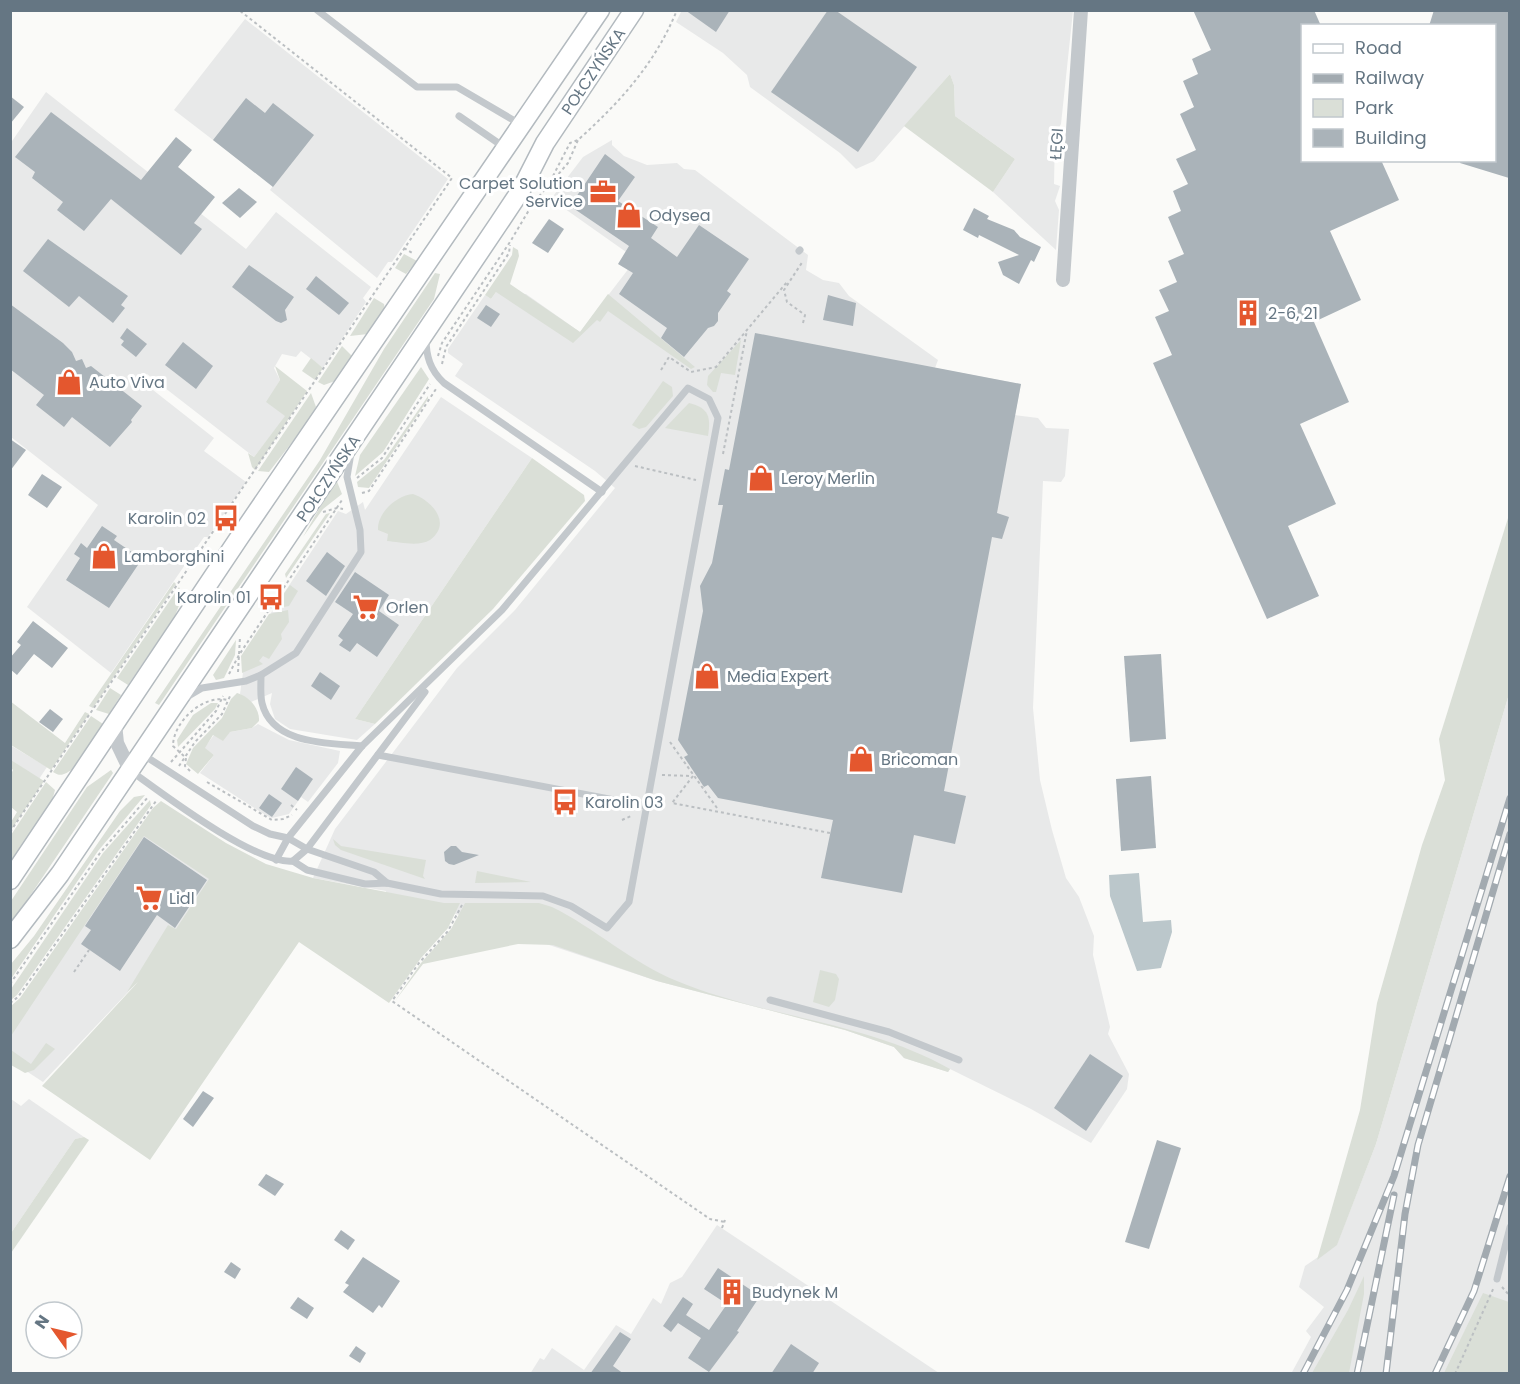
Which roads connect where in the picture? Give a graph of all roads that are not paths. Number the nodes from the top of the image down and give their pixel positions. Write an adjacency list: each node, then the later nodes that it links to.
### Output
1 (317, 10): 6 (lane)
2 (600, 10): 6 (main road, POŁCZYŃSKA)
3 (634, 10): 9 (main road, POŁCZYŃSKA)
4 (1081, 10): 8 (street, ŁĘGI)
5 (459, 116): 7 (lane)
6 (522, 125): 7 (main road, POŁCZYŃSKA)
7 (506, 149): 15 (main road, POŁCZYŃSKA)
8 (1063, 280)
9 (427, 331): 10 (main road, POŁCZYŃSKA); 11 (lane)
10 (352, 442): 12 (lane); 14 (main road, POŁCZYŃSKA)
11 (602, 492): 13 (lane); 22 (lane)
12 (261, 675): 14 (lane); 16 (lane)
13 (437, 675): 16 (lane); 19 (lane)
14 (176, 703): 18 (main road, POŁCZYŃSKA)
15 (115, 724): 17 (street); 20 (main road, POŁCZYŃSKA)
16 (362, 746): 23 (lane)
17 (120, 750): 18 (street); 20 (street); 21 (street)
18 (141, 753): 21 (main road, POŁCZYŃSKA); 23 (lane)
19 (378, 755): 22 (lane); 24 (lane)
20 (95, 756): 27 (main road, POŁCZYŃSKA)
21 (130, 770): 25 (lane); 29 (main road, POŁCZYŃSKA)
22 (646, 806): 28 (lane)
23 (288, 838): 24 (lane); 25 (lane)
24 (307, 849): 26 (lane); 28 (lane)
25 (276, 860): 26 (lane)
26 (293, 861): 28 (lane)
27 (10, 880)
28 (387, 883)
29 (10, 939)
30 (770, 1000): 31 (lane)
31 (959, 1060)
32 (1509, 1227): 33 (lane)
33 (1497, 1279)

